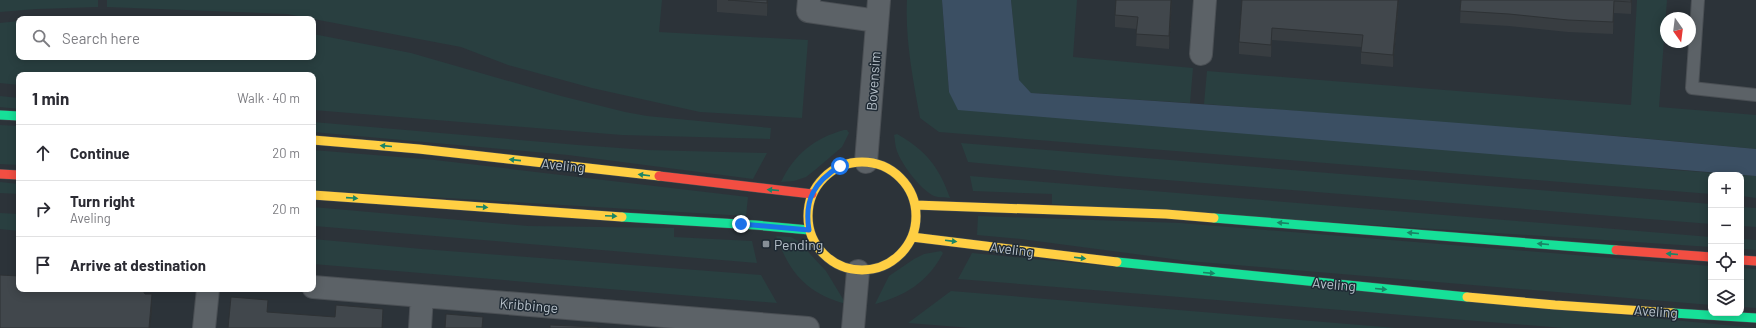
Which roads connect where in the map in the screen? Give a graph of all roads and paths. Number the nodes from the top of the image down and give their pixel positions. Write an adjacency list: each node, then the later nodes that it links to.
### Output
1 (809, 0): 4 (street)
2 (1205, 0): 5 (street)
3 (1698, 0): 6 (lane)
4 (878, 11): 10 (street, Bovensim)
5 (1201, 54)
6 (1756, 95)
7 (0, 115): 8 (main road)
8 (16, 116)
9 (316, 140): 13 (main road, Aveling, one-way to 9)
10 (866, 162): 13 (main road); 15 (main road)
11 (0, 174): 12 (main road)
12 (16, 175)
13 (812, 194): 16 (main road)
14 (316, 195): 16 (main road, one-way to 16)
15 (915, 205): 17 (main road); 18 (main road, one-way to 15)
16 (809, 230): 21 (main road)
17 (912, 237): 21 (main road); 25 (main road, Aveling, one-way to 25)
18 (1708, 257)
19 (1744, 260): 20 (main road)
20 (1756, 261)
21 (858, 271): 30 (street)
22 (316, 287): 24 (street, Kribbinge)
23 (208, 292): 27 (street)
24 (422, 296): 26 (street, Kribbinge); 28 (street)
25 (1756, 318)
26 (635, 321): 29 (street, Kribbinge)
27 (204, 328)
28 (420, 328)
29 (808, 328)
30 (853, 328)

